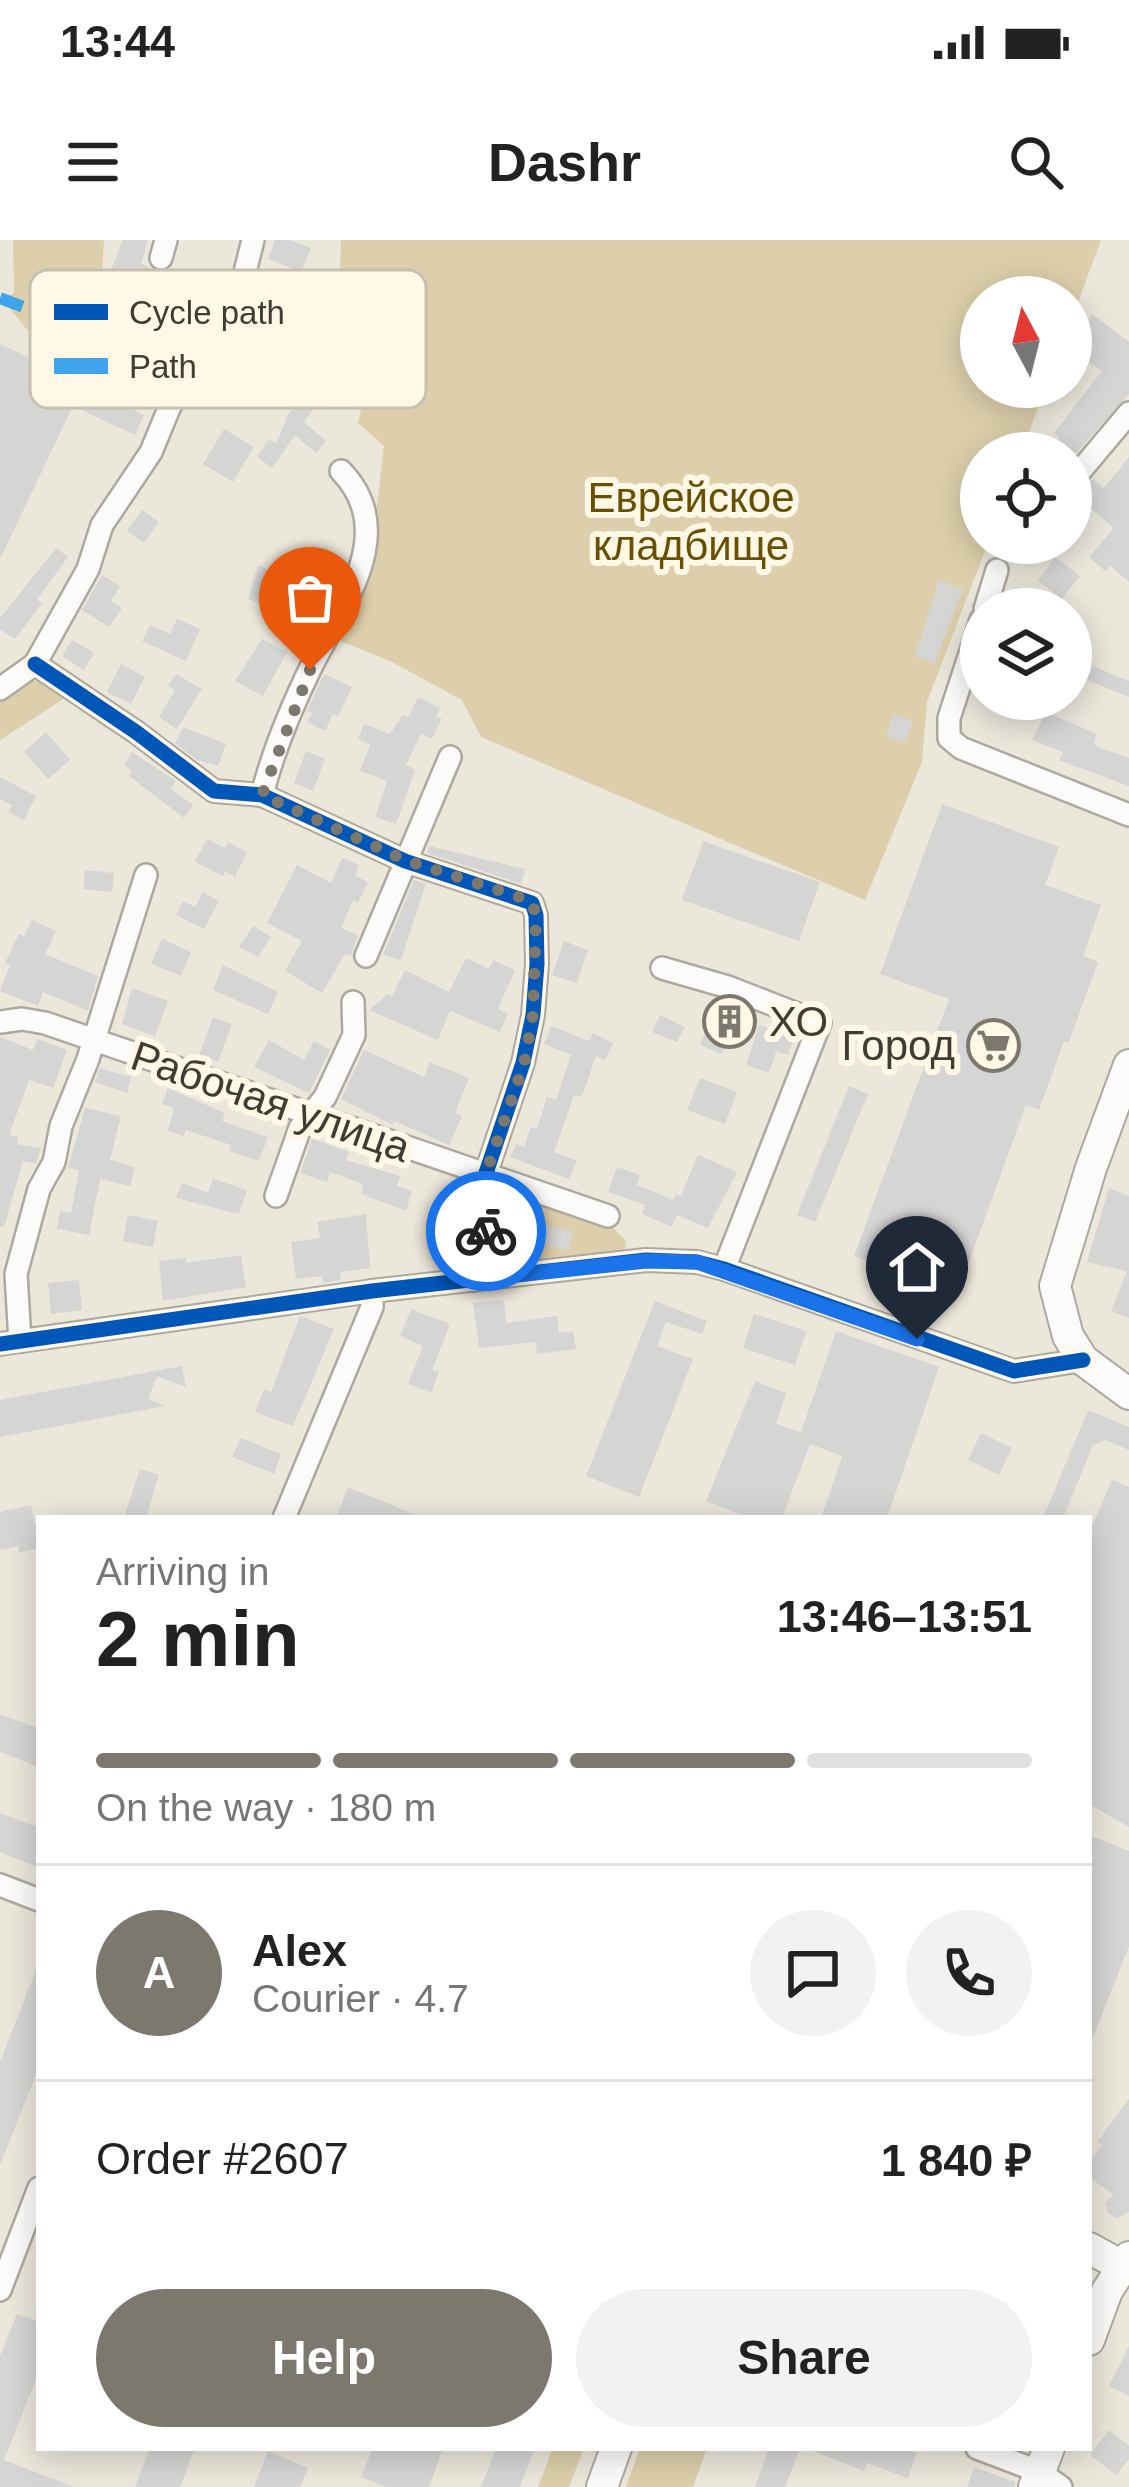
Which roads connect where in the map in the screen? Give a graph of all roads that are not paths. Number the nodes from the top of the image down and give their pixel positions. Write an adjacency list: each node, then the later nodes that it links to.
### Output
1 (253, 240): 2 (street)
2 (246, 270)
3 (171, 408): 9 (street)
4 (1129, 413): 5 (street)
5 (1092, 457)
6 (341, 471): 13 (street)
7 (997, 570): 8 (street)
8 (991, 588)
9 (35, 664): 11 (street); 13 (street)
10 (960, 684): 14 (street)
11 (0, 689)
12 (451, 757): 15 (street)
13 (262, 795): 15 (street)
14 (1129, 815)
15 (405, 860): 17 (street); 24 (street)
16 (146, 875): 21 (street)
17 (366, 956)
18 (662, 968): 27 (street)
19 (353, 1002): 23 (street)
20 (0, 1022): 21 (street, Рабочая улица)
21 (94, 1042): 23 (street, Рабочая улица); 28 (street)
22 (1129, 1067): 32 (main road)
23 (310, 1116): 24 (street, Рабочая улица); 25 (street)
24 (486, 1173): 26 (street, Рабочая улица); 29 (street)
25 (276, 1196)
26 (608, 1216)
27 (724, 1269): 29 (street); 32 (street)
28 (8, 1272): 31 (street)
29 (472, 1280): 30 (street)
30 (372, 1291): 31 (street); 34 (street)
31 (10, 1343)
32 (1083, 1360): 33 (main road)
33 (1129, 1394)
34 (285, 1515)
35 (0, 1885): 36 (street)
36 (36, 1899)
37 (36, 2196): 40 (street)
38 (1092, 2249): 39 (main road)
39 (1127, 2264): 41 (main road)
40 (0, 2290)
41 (1092, 2332)
42 (615, 2451): 45 (main road)
43 (985, 2451): 44 (street)
44 (1046, 2473)
45 (602, 2487)

